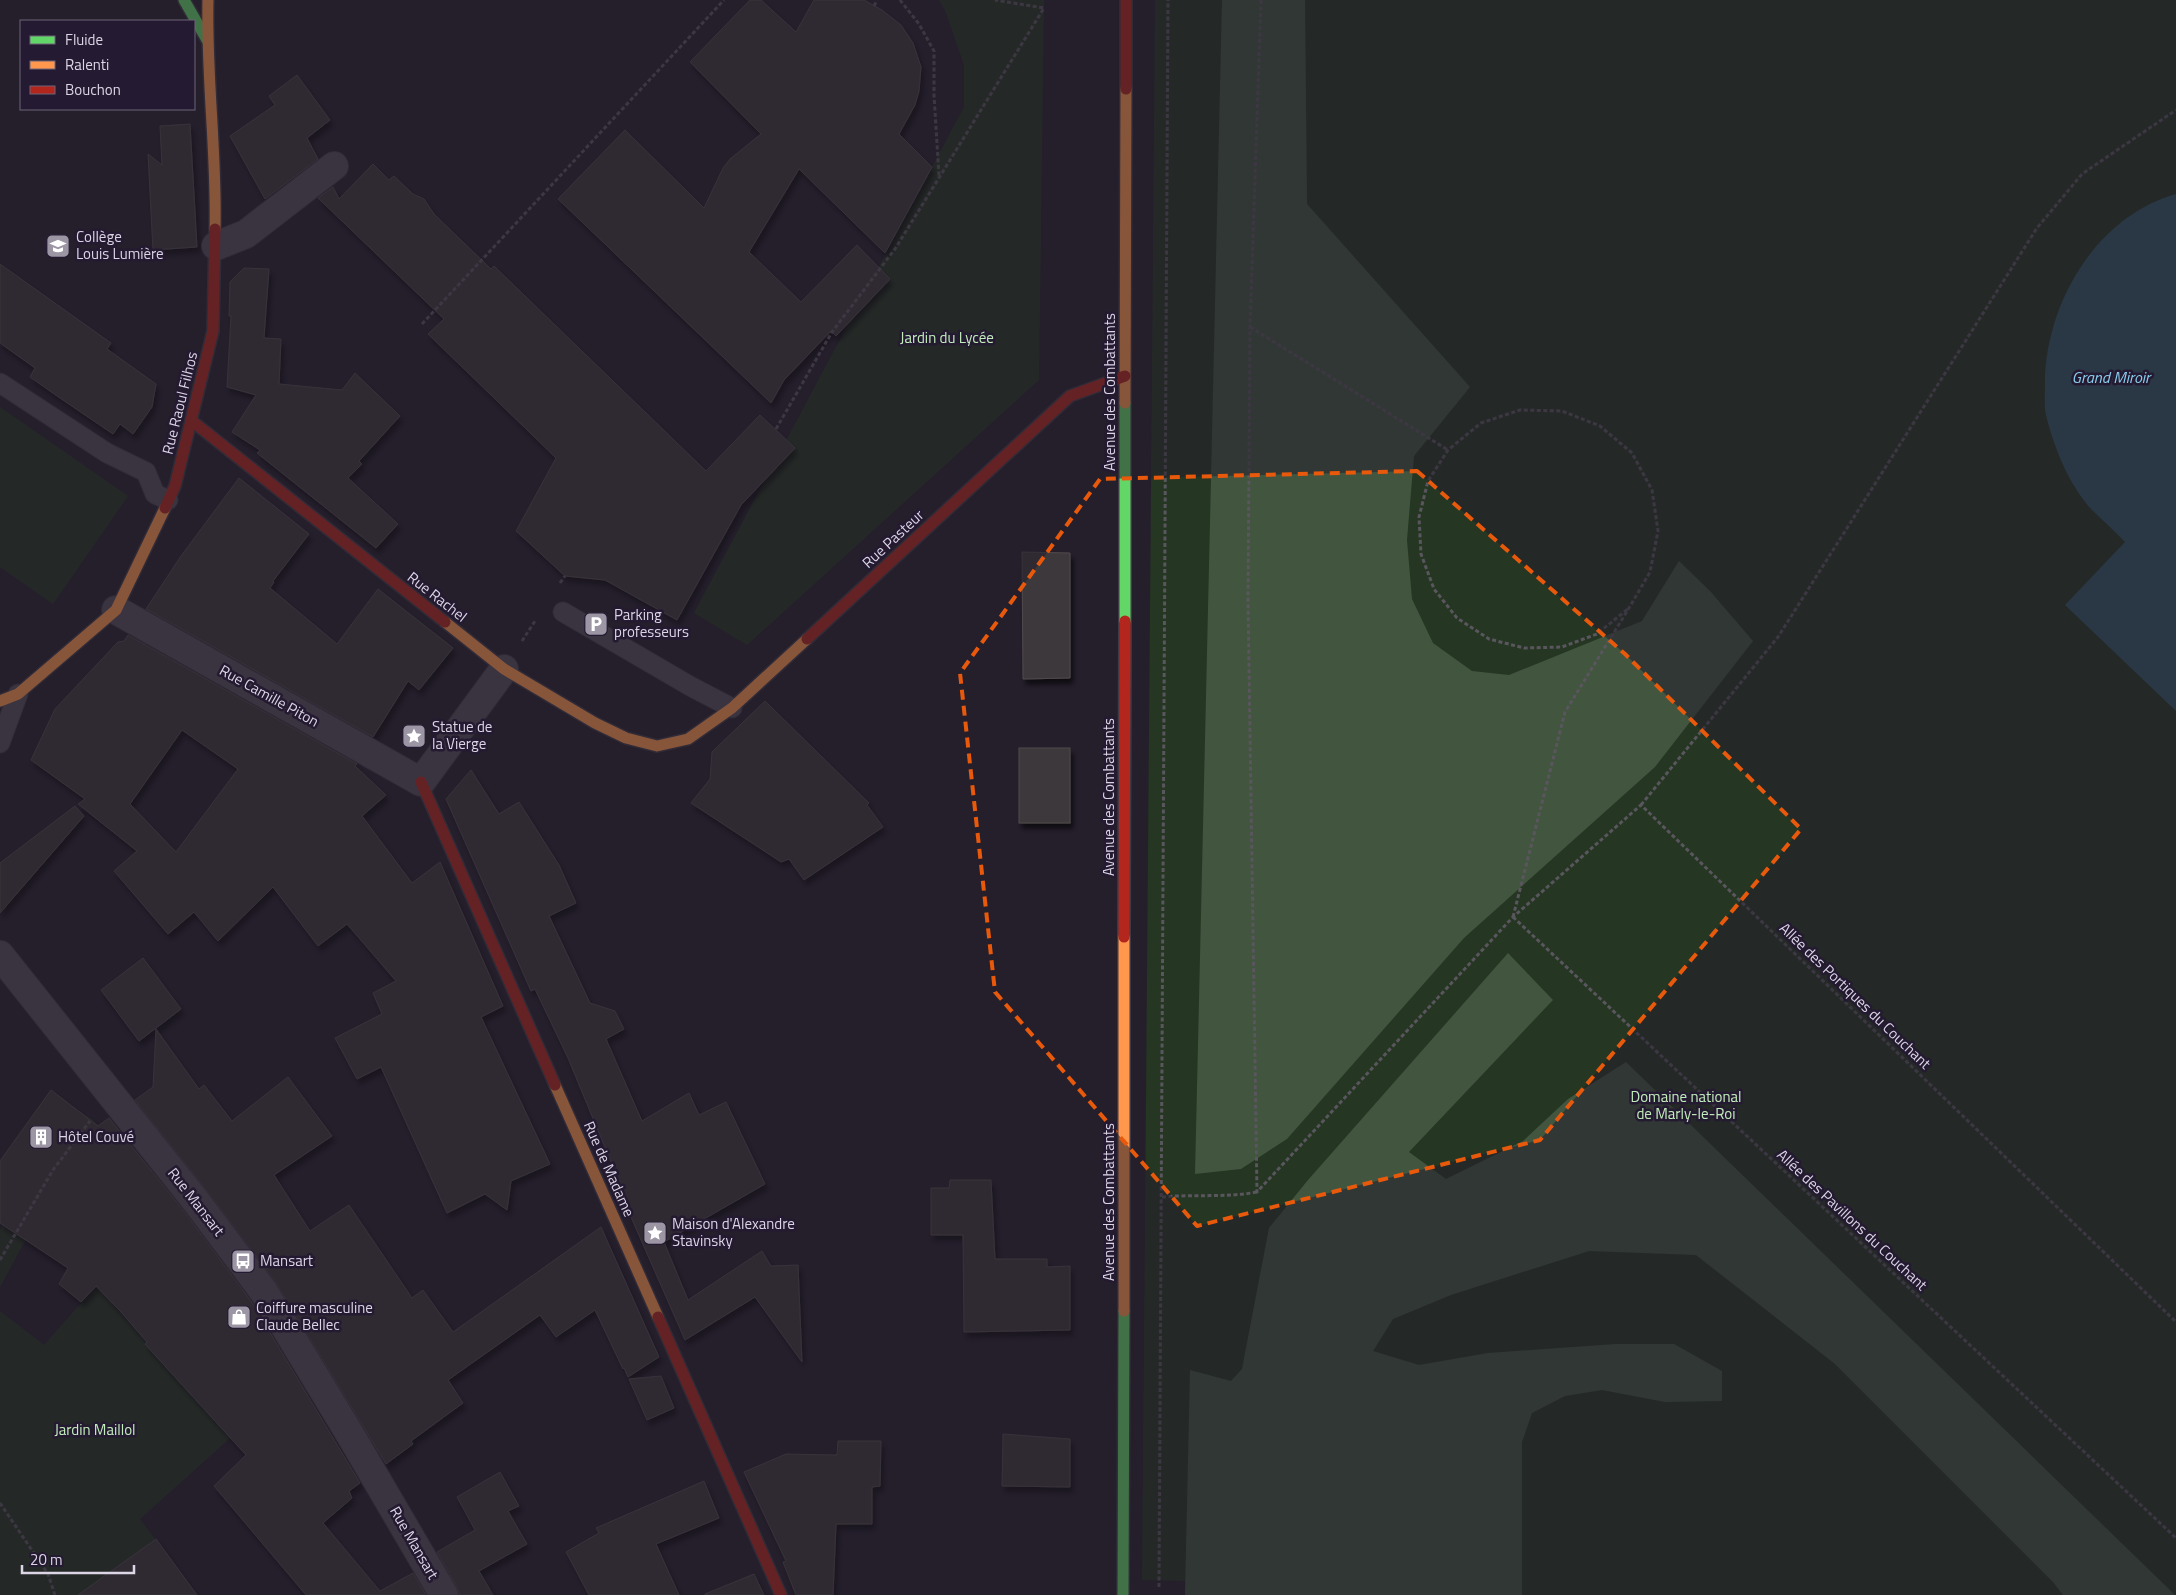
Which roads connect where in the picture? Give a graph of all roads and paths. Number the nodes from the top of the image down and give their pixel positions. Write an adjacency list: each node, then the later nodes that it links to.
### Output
1 (184, 0): 11 (main road, Rue Raoul Filhos)
2 (208, 0): 11 (main road, Rue Raoul Filhos)
3 (724, 0): 16 (path)
4 (877, 0): 10 (path)
5 (900, 0): 14 (path)
6 (995, 0): 14 (path)
7 (1126, 0): 18 (main road, Avenue des Combattants)
8 (1168, 0): 39 (path)
9 (1261, 0): 17 (path)
10 (874, 6)
11 (207, 40): 15 (main road, Rue Raoul Filhos)
12 (2176, 110): 34 (path)
13 (334, 166): 15 (street)
14 (939, 177): 21 (path)
15 (216, 246): 20 (main road, Rue Raoul Filhos)
16 (422, 324)
17 (1250, 327): 22 (path); 38 (path)
18 (1125, 376): 30 (main road, Rue Pasteur); 40 (main road, Avenue des Combattants)
19 (0, 384): 23 (lane)
20 (192, 421): 23 (main road, Rue Raoul Filhos); 27 (main road, Rue Rachel)
21 (776, 429)
22 (1448, 450): 24 (path); 24 (path)
23 (168, 500): 25 (main road, Rue Raoul Filhos)
24 (1629, 608): 35 (path)
25 (116, 610): 28 (main road, Rue Raoul Filhos); 33 (street, Rue Camille Piton)
26 (563, 612): 30 (lane)
27 (504, 669): 31 (main road, Rue Rachel); 33 (street)
28 (18, 694): 29 (main road, Rue Raoul Filhos); 32 (lane)
29 (0, 701)
30 (732, 708): 31 (main road, Rue Pasteur)
31 (688, 739)
32 (0, 743)
33 (421, 782): 47 (main road, Rue de Madame)
34 (1641, 805): 35 (path); 42 (path, Allée des Portiques du Couchant)
35 (1513, 917): 38 (path); 44 (path, Allée des Pavillons du Couchant)
36 (0, 955): 37 (street, Rue Mansart)
37 (114, 1097): 41 (path); 46 (street, Rue Mansart)
38 (1257, 1192): 39 (path)
39 (1161, 1196): 40 (path); 49 (path)
40 (1124, 1199): 48 (main road, Avenue des Combattants)
41 (0, 1260)
42 (2176, 1322)
43 (0, 1503): 45 (path)
44 (2176, 1538)
45 (55, 1595)
46 (444, 1595)
47 (781, 1595)
48 (1123, 1595)
49 (1158, 1595)

